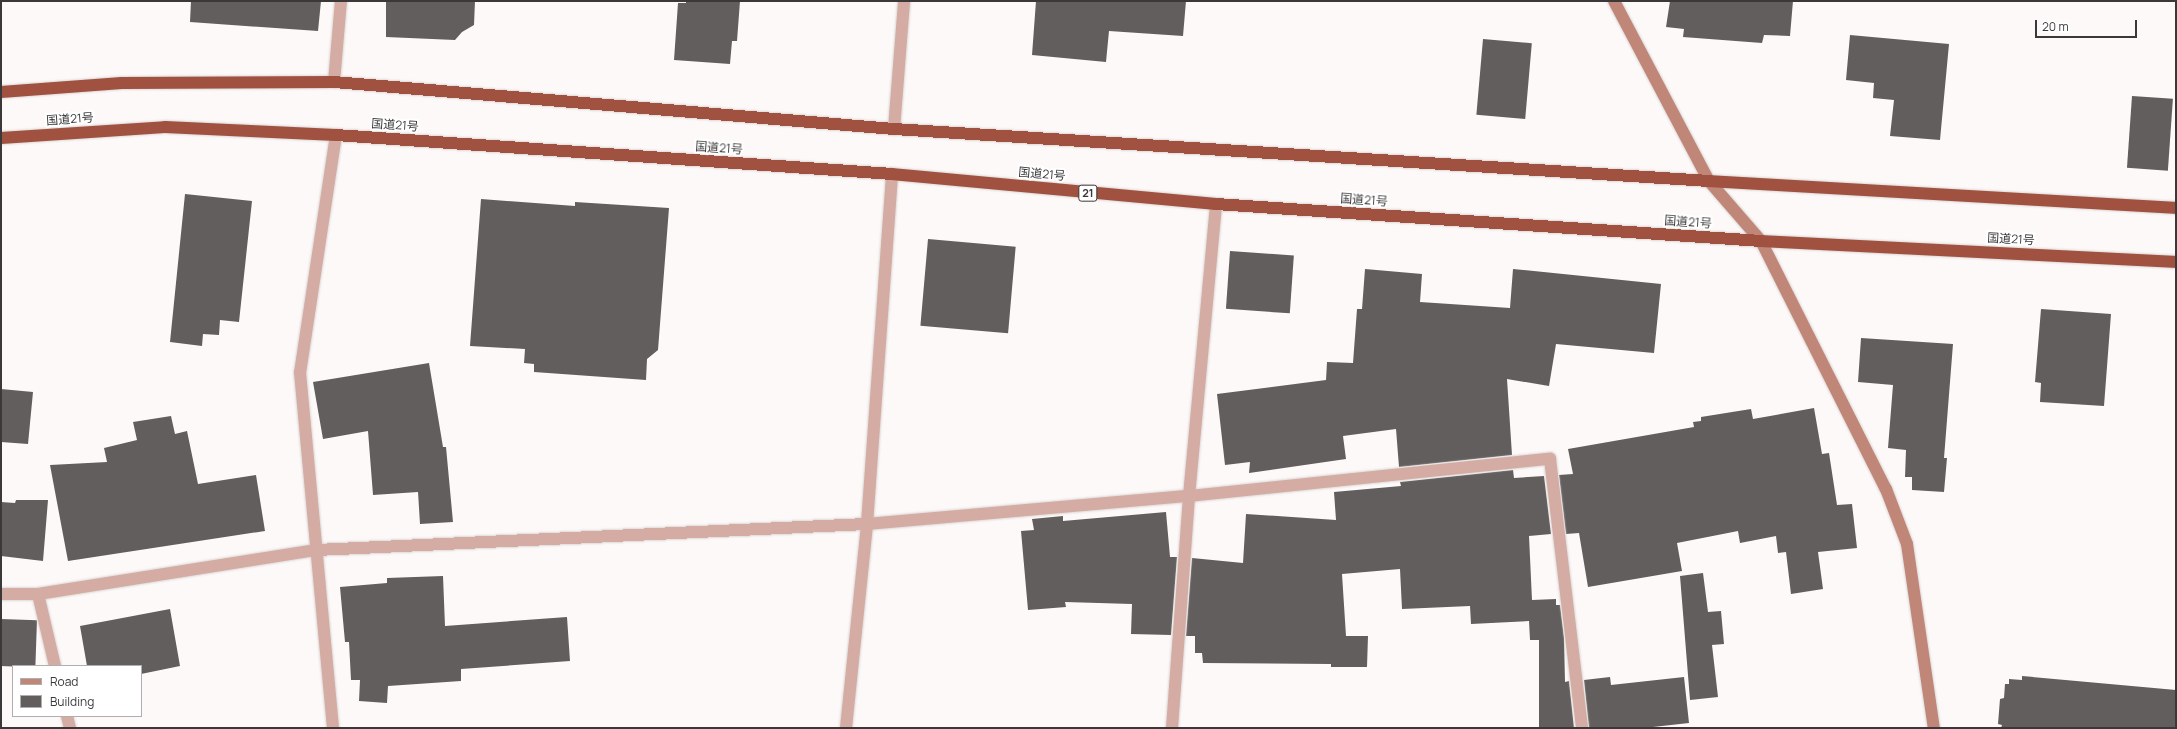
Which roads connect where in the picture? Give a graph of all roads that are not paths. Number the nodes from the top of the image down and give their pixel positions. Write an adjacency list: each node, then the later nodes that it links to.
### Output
1 (341, 1): 4 (street)
2 (904, 1): 6 (street)
3 (1614, 1): 10 (street)
4 (334, 82): 5 (highway); 6 (highway)
5 (1, 92)
6 (894, 129): 10 (highway)
7 (336, 135): 8 (highway, 国道21号 / 21); 9 (highway, 国道21号 / 21); 17 (street)
8 (1, 138)
9 (892, 174): 11 (highway, 国道21号 / 21); 16 (street)
10 (1709, 181): 12 (highway); 13 (street)
11 (1216, 204): 13 (highway, 国道21号 / 21); 15 (street)
12 (2176, 208)
13 (1761, 240): 14 (highway, 国道21号 / 21); 27 (street)
14 (2176, 262)
15 (1189, 496): 16 (street); 25 (street); 26 (street)
16 (867, 524): 17 (street); 24 (street)
17 (317, 550): 19 (street); 23 (street)
18 (1, 594): 19 (street)
19 (38, 594): 20 (street)
20 (55, 665)
21 (67, 717): 22 (street)
22 (70, 728)
23 (333, 728)
24 (846, 728)
25 (1172, 728)
26 (1582, 728)
27 (1934, 728)

